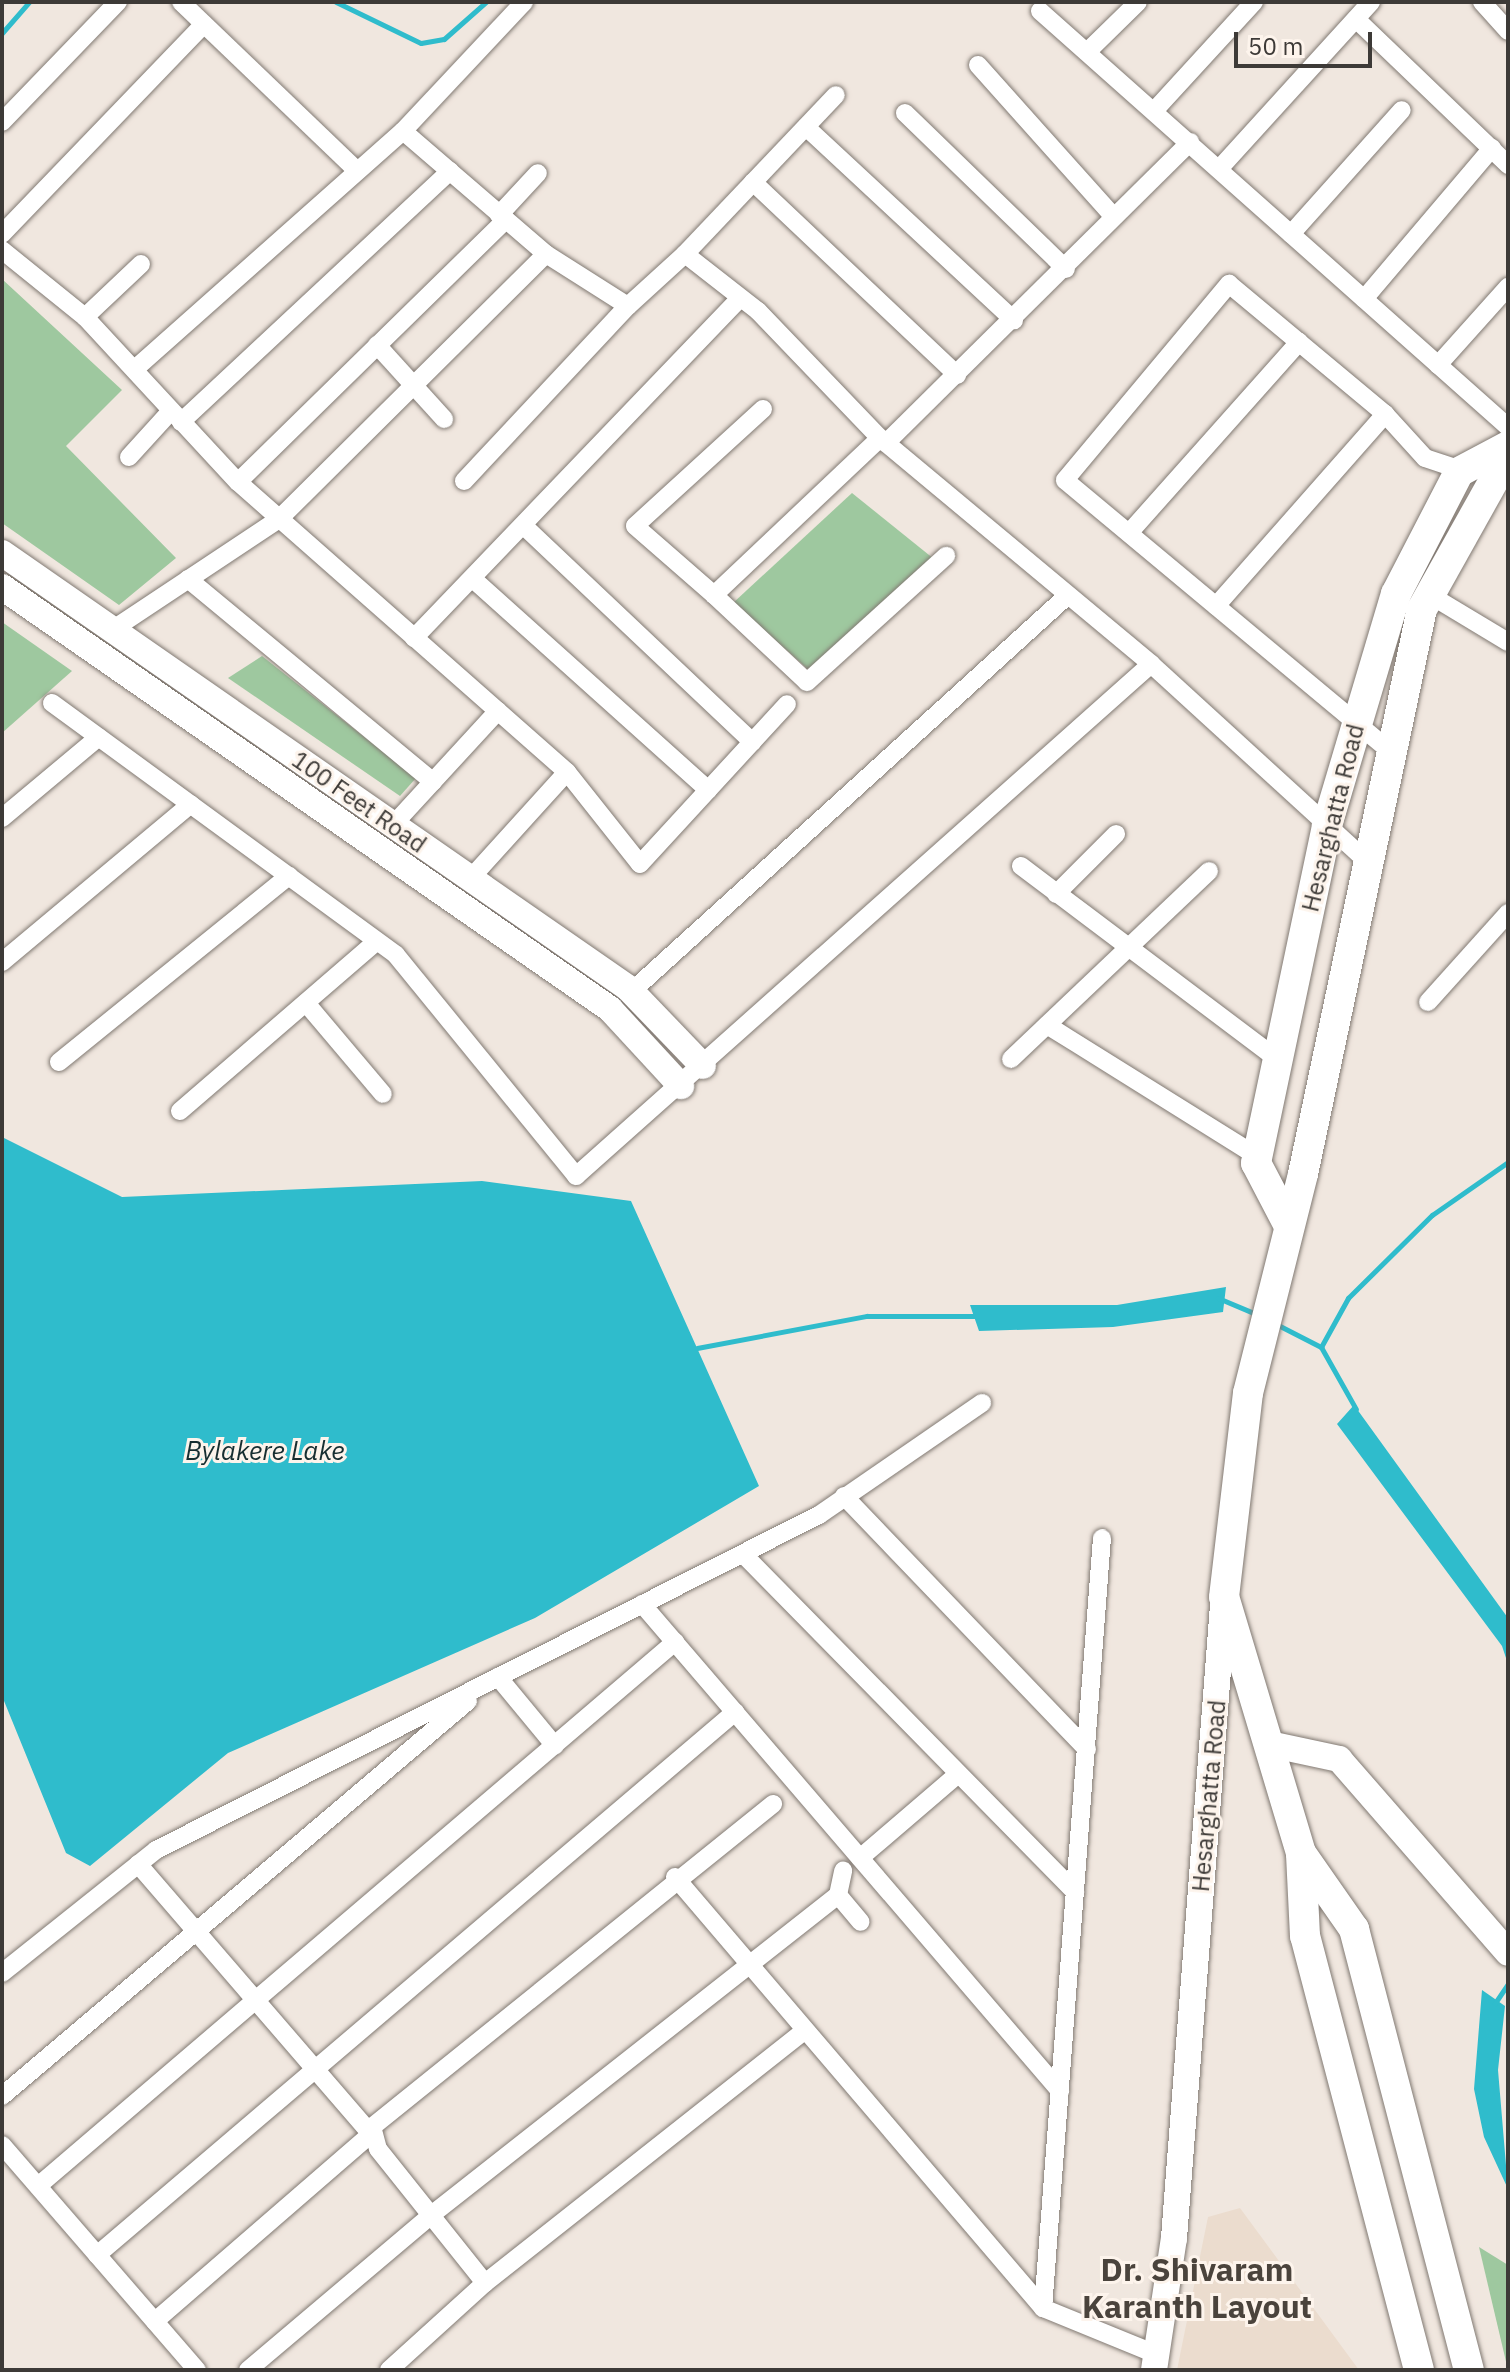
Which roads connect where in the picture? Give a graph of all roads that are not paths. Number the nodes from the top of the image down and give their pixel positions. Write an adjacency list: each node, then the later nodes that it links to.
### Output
1 (118, 2): 18 (street)
2 (181, 2): 10 (street)
3 (524, 2): 20 (street)
4 (1138, 2): 12 (street)
5 (1254, 2): 16 (street)
6 (1371, 2): 9 (street)
7 (1482, 2): 11 (street)
8 (1040, 11): 12 (street)
9 (1356, 19): 22 (street); 25 (street)
10 (204, 24): 24 (street); 31 (street)
11 (1508, 31)
12 (1087, 52): 16 (street)
13 (978, 65): 29 (street)
14 (836, 95): 19 (street)
15 (1402, 110): 32 (street)
16 (1154, 111): 21 (street)
17 (905, 113): 37 (street)
18 (2, 122)
19 (806, 127): 28 (street); 43 (street)
20 (403, 131): 26 (street); 47 (street)
21 (1190, 142): 25 (street); 29 (street)
22 (1492, 148): 23 (street); 39 (street)
23 (1508, 165)
24 (354, 168)
25 (1219, 169): 32 (street)
26 (450, 171): 30 (street); 52 (street)
27 (538, 173): 30 (street)
28 (753, 182): 35 (street); 48 (street)
29 (1112, 215): 37 (street)
30 (503, 218): 34 (street); 45 (street)
31 (2, 234)
32 (1291, 234): 39 (street)
33 (2, 250): 42 (street)
34 (546, 254): 41 (street); 49 (street)
35 (685, 254): 40 (street); 41 (street)
36 (141, 264): 42 (street)
37 (1066, 269): 43 (street)
38 (1508, 287): 46 (street)
39 (1364, 299): 46 (street)
40 (737, 301): 55 (street); 62 (street)
41 (628, 306): 59 (street)
42 (85, 317): 47 (street)
43 (1014, 320): 48 (street)
44 (1299, 342): 51 (street); 63 (street); 63 (street)
45 (377, 345): 49 (street); 60 (street)
46 (1438, 365): 54 (street)
47 (136, 368): 52 (street)
48 (957, 375): 55 (street)
49 (413, 386): 53 (street); 61 (street)
50 (763, 409): 69 (street)
51 (1385, 414): 58 (street); 72 (street)
52 (175, 417): 56 (street); 60 (street)
53 (444, 419)
54 (1508, 427)
55 (883, 440): 69 (street); 70 (street)
56 (129, 457)
57 (1504, 457): 58 (main road, Hesarghatta Road); 83 (main road, Hesarghatta Road)
58 (1459, 472): 80 (main road, Hesarghatta Road)
59 (464, 481)
60 (238, 482): 61 (street)
61 (279, 519): 66 (street); 74 (street)
62 (525, 527): 67 (street); 82 (street)
63 (1129, 533): 72 (street)
64 (2, 553): 73 (main road, 100 Feet Road)
65 (946, 556): 69 (street)
66 (188, 579): 73 (street); 85 (street)
67 (473, 579): 74 (street); 86 (street)
68 (2, 587): 110 (main road, 100 Feet Road)
69 (714, 595)
70 (1068, 595): 76 (street); 102 (street)
71 (1435, 598): 75 (street)
72 (1216, 606): 80 (street)
73 (112, 630): 89 (main road, 100 Feet Road)
74 (414, 638): 79 (street)
75 (1508, 642)
76 (1151, 664): 90 (street); 109 (street)
77 (52, 703): 81 (street)
78 (787, 704): 82 (street)
79 (498, 711): 84 (street); 85 (street)
80 (1356, 723): 83 (street); 90 (main road, Hesarghatta Road)
81 (99, 737): 87 (street); 88 (street)
82 (752, 742): 86 (street)
83 (1390, 751): 92 (main road, Hesarghatta Road)
84 (567, 772): 86 (street); 96 (street)
85 (433, 782): 89 (street)
86 (708, 790)
87 (191, 804): 95 (street); 101 (street)
88 (2, 818)
89 (393, 825): 96 (main road, 100 Feet Road)
90 (1327, 825): 92 (street); 107 (main road, Hesarghatta Road)
91 (1116, 834): 97 (street)
92 (1366, 860): 114 (main road, Hesarghatta Road)
93 (1021, 866): 97 (street)
94 (1209, 871): 100 (street)
95 (289, 876): 99 (street); 108 (street)
96 (470, 879): 102 (main road, 100 Feet Road)
97 (1056, 894): 100 (street)
98 (1508, 913): 103 (street)
99 (377, 941): 104 (street); 110 (street)
100 (1125, 951): 105 (street); 107 (street)
101 (2, 962)
102 (631, 992): 109 (main road, 100 Feet Road)
103 (1428, 1002)
104 (306, 1003): 111 (street); 112 (street)
105 (1047, 1025): 106 (street); 113 (street)
106 (1011, 1059)
107 (1278, 1060): 113 (main road, Hesarghatta Road)
108 (59, 1062)
109 (703, 1066): 110 (street)
110 (681, 1086)
111 (383, 1094)
112 (180, 1111)
113 (1257, 1156): 114 (main road)
114 (1289, 1226): 119 (main road, Hesarghatta Road)
115 (982, 1403): 116 (street)
116 (844, 1496): 118 (street); 126 (street)
117 (1102, 1538): 126 (street)
118 (743, 1554): 120 (street); 127 (street)
119 (1224, 1597): 124 (main road); 154 (main road, Hesarghatta Road)
120 (642, 1604): 121 (street); 122 (street)
121 (675, 1642): 123 (street); 125 (street)
122 (495, 1679): 125 (street); 131 (street); 137 (street)
123 (735, 1712): 130 (street); 143 (street)
124 (1269, 1744): 129 (main road); 138 (main road)
125 (555, 1746): 141 (street)
126 (1087, 1749): 134 (street)
127 (958, 1774): 130 (street); 134 (street)
128 (773, 1804): 133 (street)
129 (1301, 1853): 158 (main road); 159 (main road)
130 (860, 1858): 144 (street)
131 (138, 1864): 137 (street); 140 (street)
132 (843, 1871): 135 (street)
133 (675, 1877): 139 (street); 146 (street)
134 (1075, 1892): 144 (street)
135 (838, 1895): 136 (street); 139 (street)
136 (861, 1922)
137 (196, 1931): 141 (street); 145 (street)
138 (1508, 1953)
139 (749, 1968): 142 (street); 149 (street)
140 (2, 1973)
141 (256, 2001): 143 (street); 148 (street)
142 (803, 2032): 151 (street); 152 (street)
143 (315, 2069): 146 (street); 150 (street)
144 (1060, 2091): 152 (street)
145 (2, 2096)
146 (371, 2134): 149 (street); 153 (street)
147 (2, 2145): 148 (street)
148 (38, 2186): 150 (street)
149 (430, 2216): 151 (street); 156 (street)
150 (97, 2255): 153 (street)
151 (485, 2283): 157 (street)
152 (1043, 2308): 154 (street)
153 (155, 2321): 155 (street)
154 (1156, 2363)
155 (197, 2370)
156 (248, 2370)
157 (389, 2370)
158 (1419, 2370)
159 (1469, 2370)

